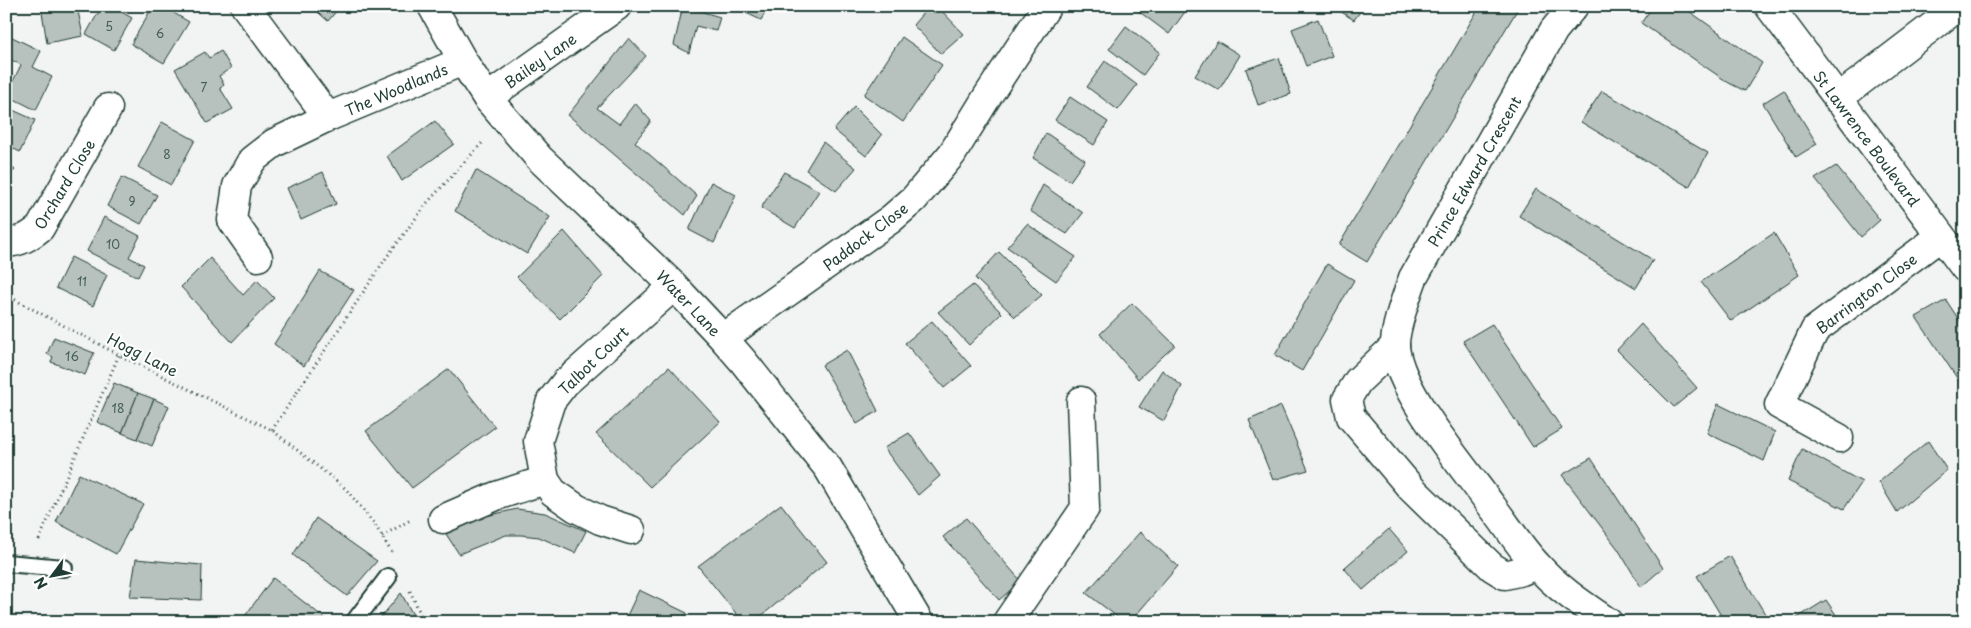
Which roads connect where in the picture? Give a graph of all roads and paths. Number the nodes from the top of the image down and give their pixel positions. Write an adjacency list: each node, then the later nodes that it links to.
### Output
1 (245, 6): 12 (street, The Woodlands)
2 (432, 6): 8 (street, Water Lane)
3 (617, 6): 9 (street, Bailey Lane)
4 (1048, 6): 20 (street, Paddock Close)
5 (1574, 6): 21 (street, Prince Edward Crescent)
6 (1769, 6): 10 (street, St Lawrence Boulevard)
7 (1959, 6): 10 (street)
8 (463, 61): 9 (street, Water Lane); 12 (street, The Woodlands)
9 (487, 98): 13 (street, Water Lane)
10 (1837, 99): 14 (street, St Lawrence Boulevard)
11 (108, 108): 15 (street, Orchard Close)
12 (328, 117): 16 (street, The Woodlands)
13 (505, 119): 18 (street, Water Lane); 24 (path)
14 (1941, 236): 17 (street, St Lawrence Boulevard); 25 (street, Barrington Close)
15 (6, 243)
16 (258, 257)
17 (1965, 268)
18 (674, 286): 20 (street, Water Lane); 26 (street, Talbot Court)
19 (6, 295): 22 (path, Hogg Lane)
20 (723, 338): 38 (street, Water Lane)
21 (1395, 346): 32 (street, Prince Edward Crescent); 32 (street)
22 (120, 355): 24 (path, Hogg Lane); 31 (path)
23 (1081, 401): 39 (street)
24 (272, 430): 29 (path, Hogg Lane)
25 (1839, 438)
26 (545, 480): 27 (street); 28 (street)
27 (443, 519)
28 (631, 530)
29 (394, 557)
30 (6, 563): 31 (lane)
31 (28, 565): 33 (lane)
32 (1536, 565): 40 (street, Prince Edward Crescent)
33 (64, 568)
34 (388, 577): 36 (lane)
35 (409, 588): 37 (path)
36 (354, 622)
37 (424, 622)
38 (919, 622)
39 (1007, 622)
40 (1608, 622)

